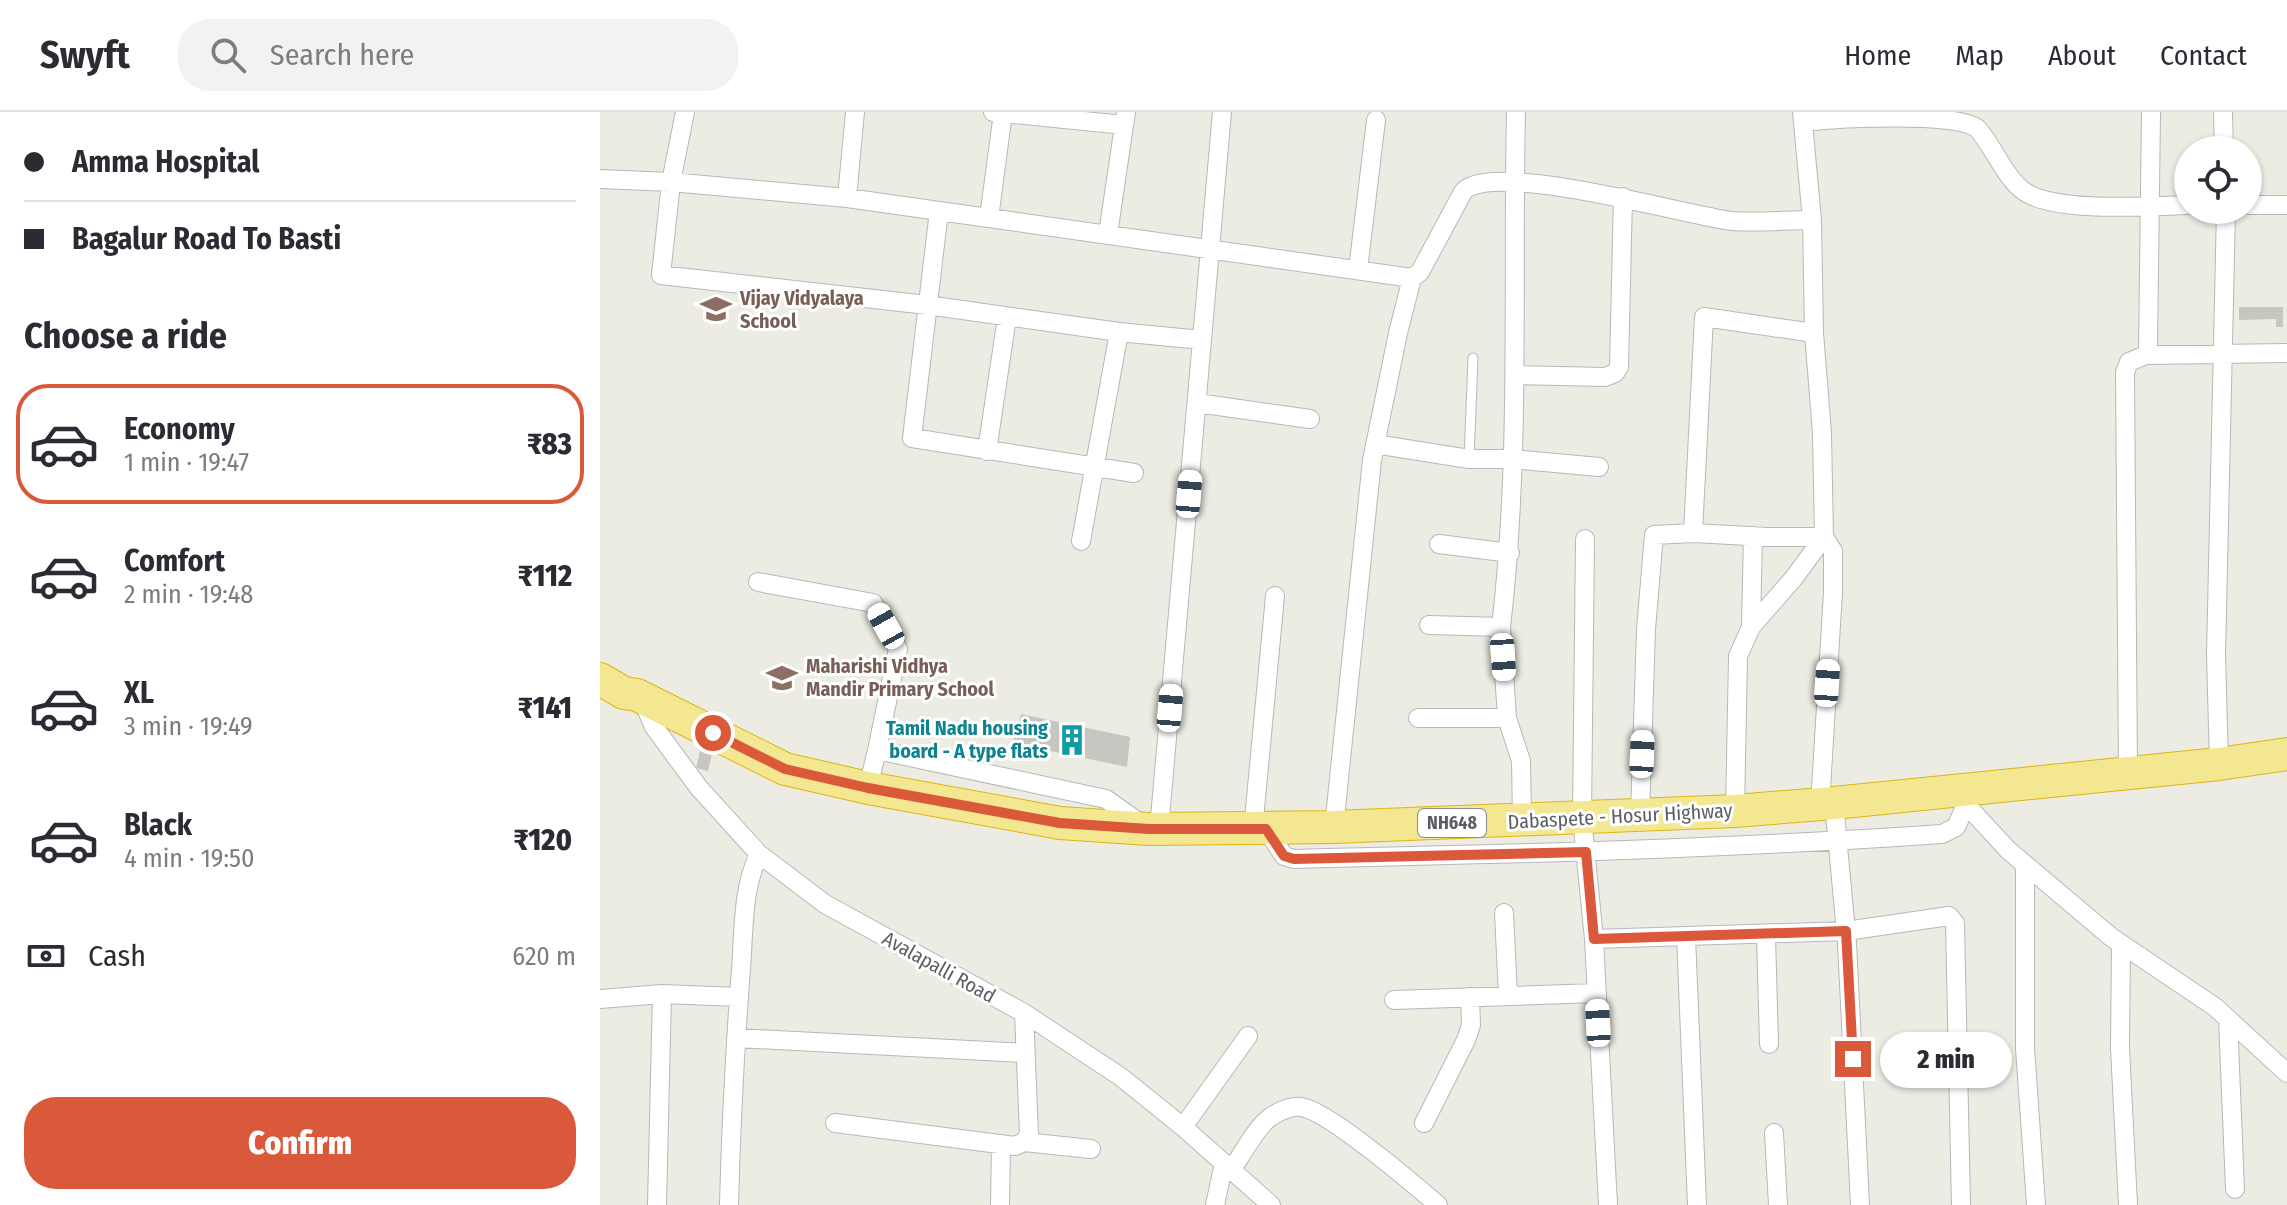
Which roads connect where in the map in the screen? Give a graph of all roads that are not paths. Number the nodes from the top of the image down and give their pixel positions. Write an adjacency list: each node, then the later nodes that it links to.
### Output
1 (685, 112): 14 (street)
2 (855, 112): 17 (street)
3 (993, 112): 8 (street)
4 (1222, 112): 27 (street)
5 (1516, 112): 15 (street)
6 (2151, 112): 21 (street)
7 (2223, 112): 12 (street)
8 (1003, 113): 10 (street); 23 (street)
9 (1803, 117): 21 (street); 24 (street)
10 (1125, 118): 26 (street)
11 (1376, 120): 28 (street)
12 (2224, 136)
13 (600, 179): 14 (street)
14 (671, 182): 17 (street); 30 (street)
15 (1515, 182): 16 (street); 29 (street); 39 (street)
16 (1623, 197): 24 (street); 39 (street)
17 (847, 198): 22 (street)
18 (2174, 205): 21 (street)
19 (2262, 205): 20 (street)
20 (2287, 205)
21 (2150, 206): 37 (street)
22 (939, 211): 23 (street); 30 (street)
23 (989, 218): 26 (street)
24 (1812, 220): 33 (street)
25 (2226, 224): 36 (street)
26 (1108, 234): 27 (street)
27 (1210, 248): 28 (street); 34 (street)
28 (1358, 270): 29 (street)
29 (1412, 278): 42 (street)
30 (927, 305): 31 (street); 43 (street)
31 (1007, 317): 32 (street); 43 (street)
32 (1119, 332): 34 (street); 47 (street)
33 (1814, 333): 49 (street); 51 (street)
34 (1202, 340): 40 (street)
35 (2287, 353): 36 (street)
36 (2221, 354): 37 (street); 68 (street)
37 (2146, 355): 69 (street)
38 (1473, 358): 44 (lane)
39 (1515, 375): 45 (street)
40 (1197, 403): 41 (street); 78 (street)
41 (1310, 419)
42 (1375, 444): 44 (street); 77 (street)
43 (987, 451): 47 (street)
44 (1469, 459): 45 (street)
45 (1512, 459): 46 (street); 55 (street)
46 (1599, 467)
47 (1095, 468): 48 (street); 53 (street)
48 (1134, 473)
49 (1693, 533): 50 (street); 74 (street)
50 (1753, 536): 51 (street); 60 (street)
51 (1824, 537): 60 (street); 72 (street)
52 (1585, 539): 75 (street)
53 (1081, 541)
54 (1439, 544): 55 (street)
55 (1510, 553): 59 (street)
56 (758, 582): 66 (street)
57 (1275, 596): 79 (street)
58 (1429, 625): 59 (street)
59 (1501, 627): 65 (street)
60 (1751, 627): 73 (street)
61 (600, 664): 63 (highway, NH648)
62 (600, 679): 63 (highway, NH648)
63 (639, 696): 70 (highway, Dabaspete - Hosur Highway / NH648); 82 (street, Avalapalli Road)
64 (1418, 718): 65 (street)
65 (1507, 718): 76 (street)
66 (877, 750): 70 (street); 78 (street)
67 (2287, 754): 68 (highway, Dabaspete - Hosur Highway / NH648)
68 (2219, 764): 69 (highway, Dabaspete - Hosur Highway / NH648)
69 (2128, 772): 71 (highway, Dabaspete - Hosur Highway / NH648)
70 (868, 788): 78 (highway, Dabaspete - Hosur Highway / NH648)
71 (1959, 797): 72 (highway, Dabaspete - Hosur Highway / NH648); 80 (street); 83 (street)
72 (1827, 804): 73 (highway, Dabaspete - Hosur Highway / NH648); 80 (street)
73 (1735, 811): 74 (highway, Dabaspete - Hosur Highway / NH648)
74 (1640, 816): 75 (highway, Dabaspete - Hosur Highway / NH648)
75 (1582, 818): 76 (highway, Dabaspete - Hosur Highway / NH648); 81 (street)
76 (1522, 820): 77 (highway, Dabaspete - Hosur Highway / NH648)
77 (1334, 827): 79 (highway, Dabaspete - Hosur Highway / NH648)
78 (1154, 829): 79 (highway, Dabaspete - Hosur Highway / NH648)
79 (1260, 830): 81 (street)
80 (1838, 841): 81 (street); 85 (street)
81 (1586, 852): 88 (street)
82 (759, 854): 93 (street); 97 (street, Avalapalli Road)
83 (2025, 865): 89 (street); 124 (street)
84 (1504, 913): 92 (street)
85 (1846, 931): 87 (street); 122 (street); 123 (street)
86 (1686, 936): 87 (street); 88 (street); 120 (street)
87 (1766, 936): 101 (street)
88 (1594, 939): 90 (street)
89 (2121, 944): 98 (street); 125 (street)
90 (1596, 993): 92 (street); 119 (street)
91 (662, 994): 93 (street); 95 (street); 113 (street)
92 (1508, 996): 94 (street)
93 (739, 997): 100 (street)
94 (1470, 997): 96 (street); 105 (street)
95 (600, 999)
96 (1394, 1000)
97 (1024, 1013): 102 (street); 106 (street, Avalapalli Road)
98 (2228, 1019): 103 (street); 112 (street)
99 (1248, 1036): 106 (street)
100 (736, 1038): 102 (street); 114 (street)
101 (1769, 1044)
102 (1025, 1053): 108 (street)
103 (2287, 1073)
104 (835, 1123): 109 (street)
105 (1424, 1123)
106 (1183, 1127): 111 (street, Avalapalli Road)
107 (1774, 1133): 121 (street)
108 (1024, 1142): 109 (street); 110 (street)
109 (1001, 1144): 115 (street)
110 (1091, 1149)
111 (1228, 1167): 116 (street); 117 (street, Avalapalli Road); 118 (street)
112 (2235, 1189)
113 (657, 1205)
114 (729, 1205)
115 (1000, 1205)
116 (1215, 1205)
117 (1271, 1205)
118 (1438, 1205)
119 (1608, 1205)
120 (1697, 1205)
121 (1778, 1205)
122 (1860, 1205)
123 (1961, 1205)
124 (2036, 1205)
125 (2128, 1205)

